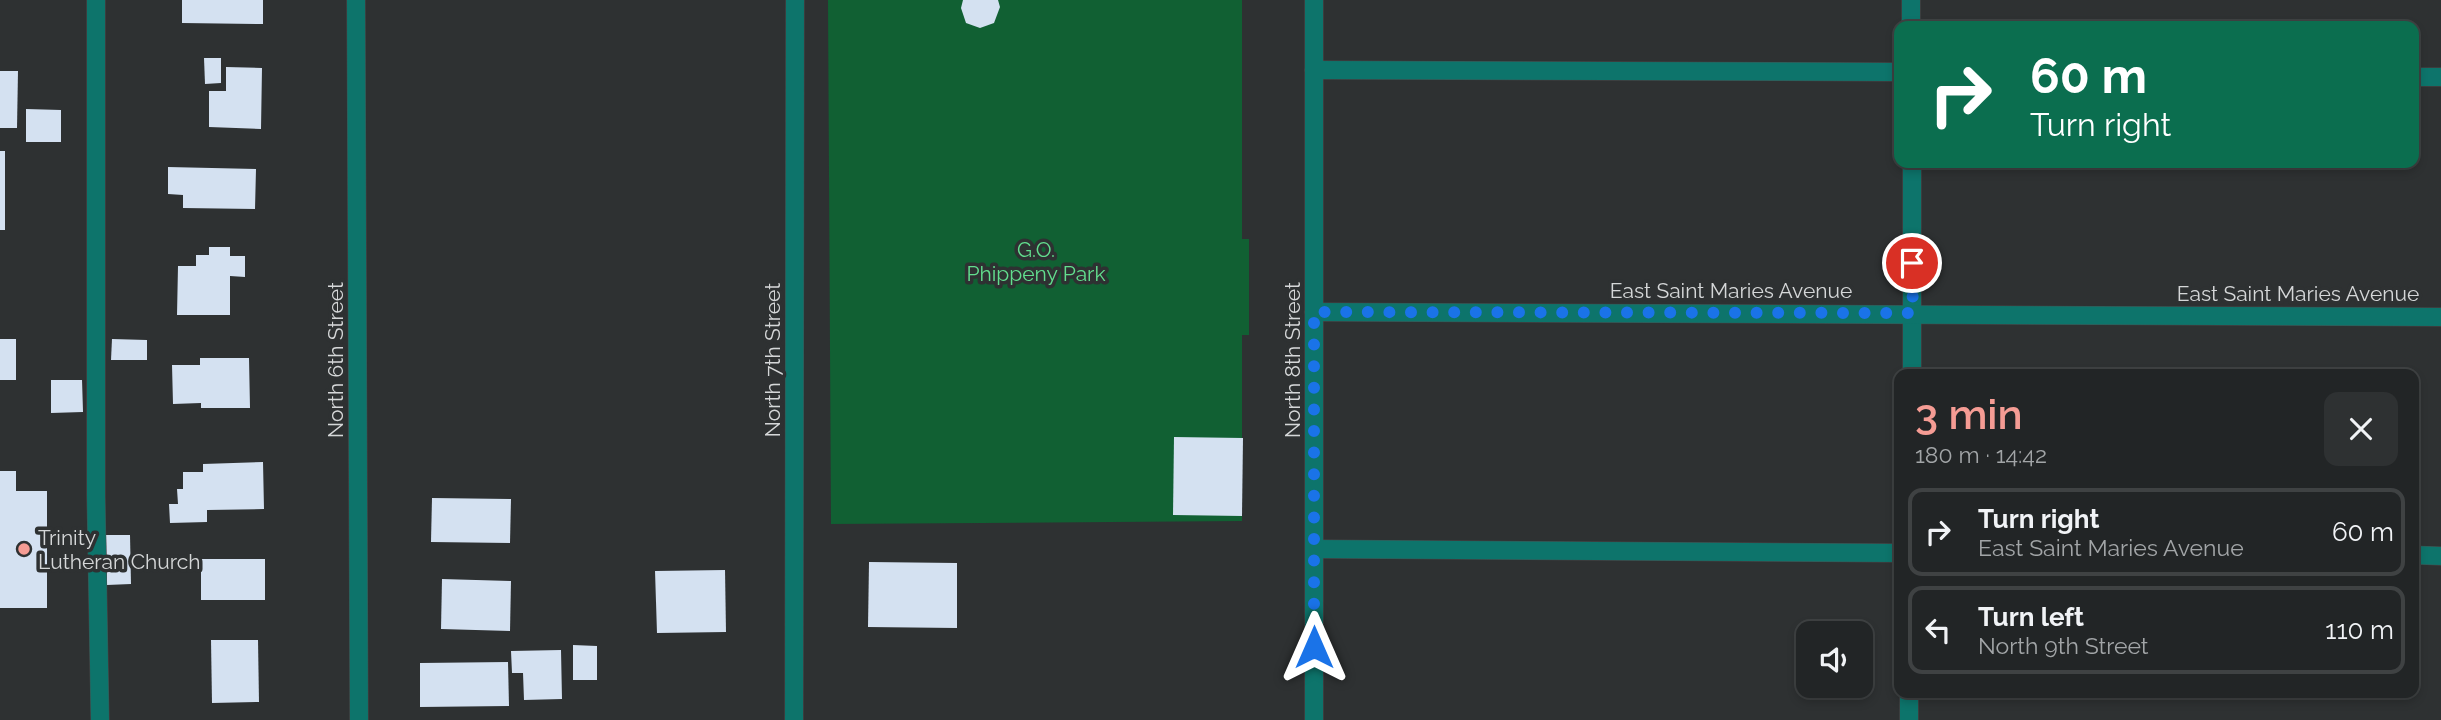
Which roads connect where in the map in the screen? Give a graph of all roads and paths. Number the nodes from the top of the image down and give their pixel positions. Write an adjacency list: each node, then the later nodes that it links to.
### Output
1 (96, 0): 21 (street)
2 (356, 0): 22 (street, North 6th Street)
3 (795, 0): 23 (street, North 7th Street)
4 (1314, 0): 7 (street, North 8th Street)
5 (1911, 0): 6 (street)
6 (1911, 21)
7 (1314, 70): 8 (street); 12 (street, North 8th Street)
8 (1894, 72)
9 (2419, 77): 10 (street)
10 (2441, 77)
11 (1912, 168): 13 (street)
12 (1314, 312): 13 (street, East Saint Maries Avenue); 16 (street, North 8th Street)
13 (1913, 313): 14 (street, East Saint Maries Avenue); 15 (street)
14 (2441, 317)
15 (1912, 369)
16 (1315, 549): 17 (street); 24 (street, North 8th Street)
17 (1894, 553)
18 (2419, 555): 19 (street)
19 (2441, 556)
20 (1909, 698): 25 (street)
21 (100, 720)
22 (359, 720)
23 (794, 720)
24 (1314, 720)
25 (1909, 720)

